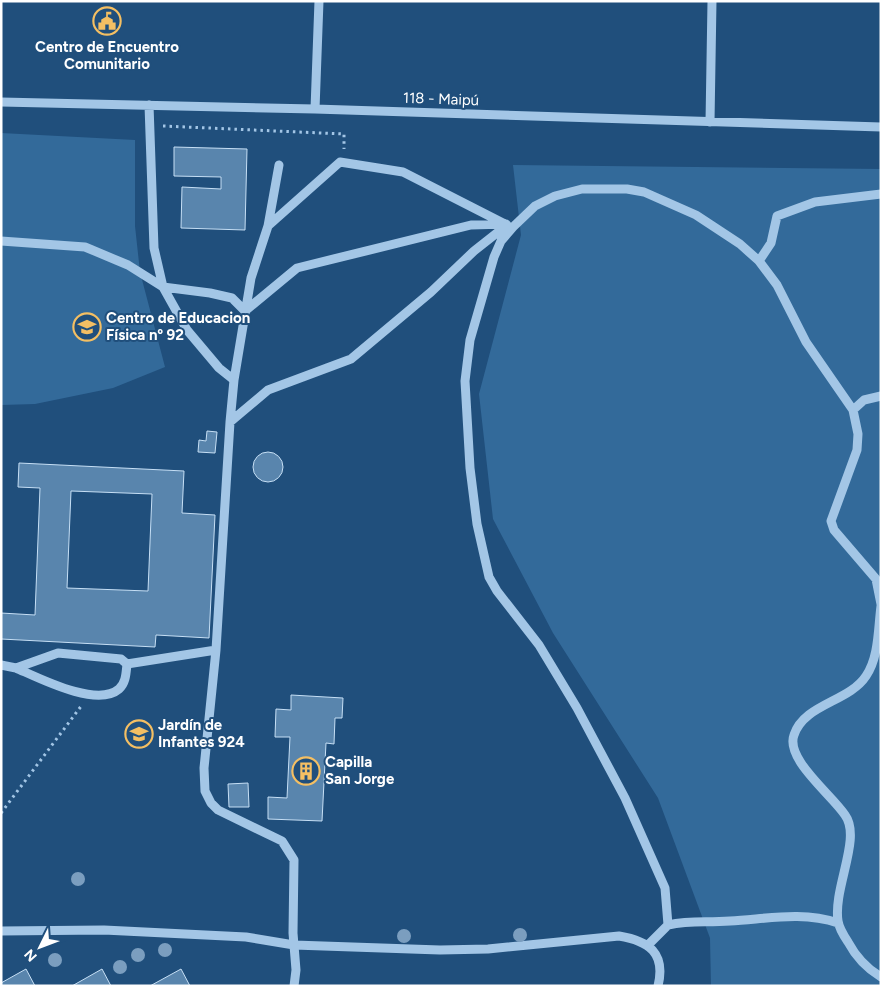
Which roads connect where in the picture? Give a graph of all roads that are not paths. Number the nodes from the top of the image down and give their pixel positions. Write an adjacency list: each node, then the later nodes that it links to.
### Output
1 (319, 1): 5 (street)
2 (712, 1): 6 (street)
3 (1, 102): 4 (street, 118 - Maipú)
4 (149, 106): 5 (street, 118 - Maipú); 14 (street)
5 (316, 109): 6 (street, 118 - Maipú)
6 (710, 122): 7 (street, 118 - Maipú)
7 (881, 127)
8 (279, 165): 11 (street)
9 (881, 194): 13 (street)
10 (509, 225): 11 (street); 13 (street); 15 (street); 19 (street); 26 (street)
11 (268, 226): 15 (street)
12 (1, 241): 14 (street)
13 (760, 261): 18 (street)
14 (164, 287): 15 (street); 16 (street)
15 (245, 311): 16 (street)
16 (234, 380): 19 (street)
17 (881, 396): 18 (street)
18 (853, 410): 20 (street)
19 (230, 422): 21 (street)
20 (881, 605): 25 (street)
21 (216, 650): 22 (street); 28 (street)
22 (128, 664): 24 (street); 24 (street)
23 (1, 665): 24 (street)
24 (16, 668)
25 (838, 923): 26 (street); 30 (street)
26 (668, 926): 29 (street)
27 (1, 930): 28 (street)
28 (294, 945): 29 (street); 31 (street)
29 (648, 945): 32 (street)
30 (881, 977)
31 (294, 986)
32 (658, 986)

